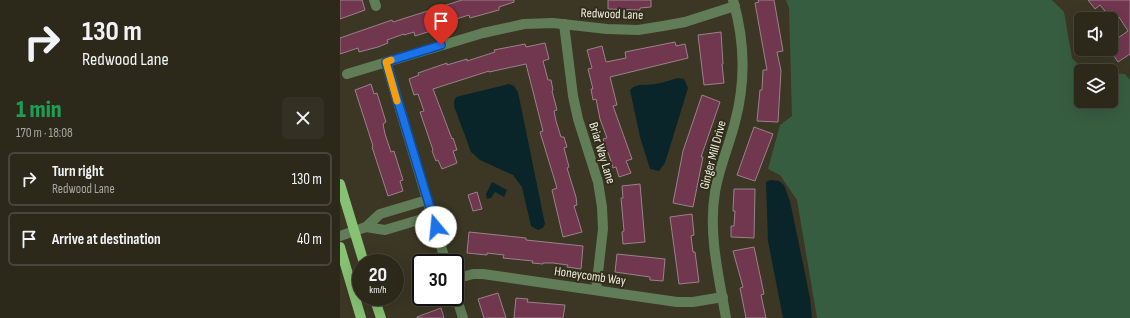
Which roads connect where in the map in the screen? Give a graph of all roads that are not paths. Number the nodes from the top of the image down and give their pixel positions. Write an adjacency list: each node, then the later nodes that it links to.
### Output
1 (734, 3): 2 (street, Redwood Lane); 16 (street, Ginger Mill Drive)
2 (564, 24): 3 (street, Redwood Lane); 15 (street, Briar Way Lane)
3 (386, 62): 4 (street, Redwood Lane); 6 (street)
4 (347, 74)
5 (340, 184): 9 (main road)
6 (427, 200): 7 (street); 8 (street)
7 (432, 216): 8 (street); 13 (street)
8 (366, 227): 9 (street)
9 (354, 231): 10 (street); 12 (main road)
10 (340, 236)
11 (340, 247): 19 (main road)
12 (361, 254)
13 (443, 254)
14 (464, 276): 15 (street, Honeycomb Way)
15 (596, 290): 16 (street, Honeycomb Way)
16 (723, 297): 22 (street, Ginger Mill Drive)
17 (377, 306): 20 (main road)
18 (459, 306): 21 (street)
19 (361, 318)
20 (381, 318)
21 (463, 318)
22 (726, 318)

